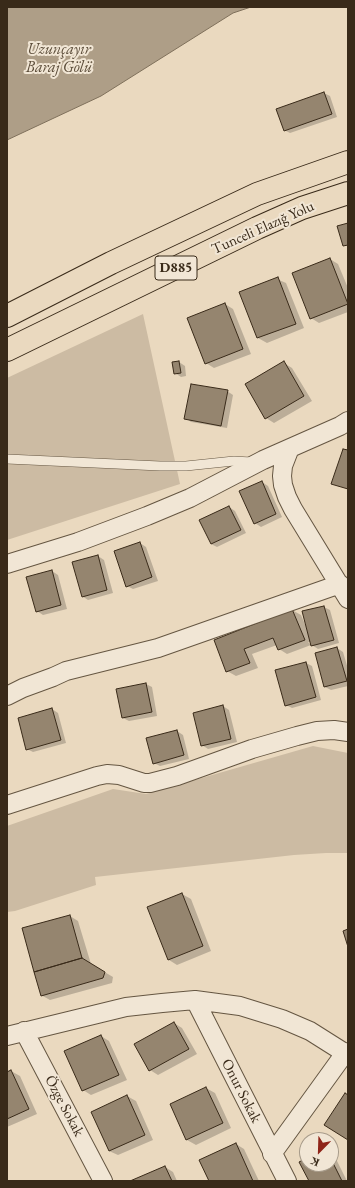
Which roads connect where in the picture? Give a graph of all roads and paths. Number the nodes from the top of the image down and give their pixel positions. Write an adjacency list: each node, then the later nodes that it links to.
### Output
1 (348, 162): 3 (main road, Tunceli Elazığ Yolu / D885)
2 (348, 193): 4 (main road, Tunceli Elazığ Yolu / D885)
3 (7, 316)
4 (7, 350)
5 (348, 421): 6 (street)
6 (290, 448): 8 (street); 10 (street)
7 (7, 459): 8 (lane)
8 (258, 463): 9 (street)
9 (7, 564)
10 (344, 592): 11 (street)
11 (7, 696)
12 (348, 732): 13 (street)
13 (7, 805)
14 (195, 1000): 15 (street); 17 (street); 18 (street, Onur Sokak)
15 (24, 1031): 16 (street); 19 (street, Özge Sokak)
16 (7, 1036)
17 (347, 1053): 18 (street)
18 (272, 1154): 20 (street, Onur Sokak)
19 (103, 1181)
20 (287, 1181)

